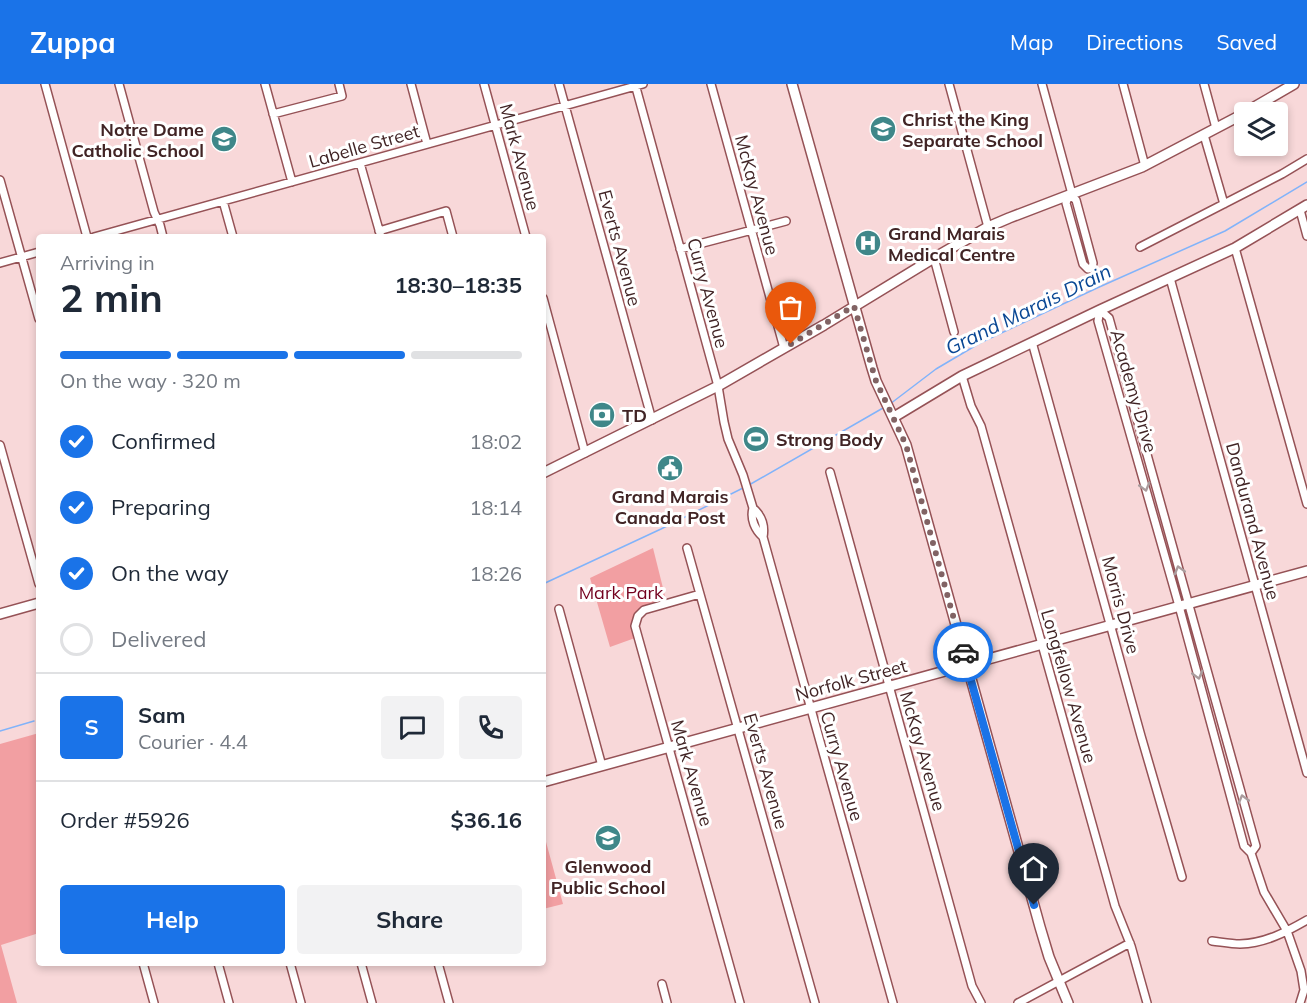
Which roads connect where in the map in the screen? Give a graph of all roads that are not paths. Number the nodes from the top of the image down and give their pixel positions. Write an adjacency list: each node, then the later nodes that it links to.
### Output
1 (45, 84): 37 (street)
2 (119, 84): 33 (street)
3 (265, 84): 18 (street)
4 (339, 84): 18 (street)
5 (411, 84): 23 (street)
6 (484, 84): 20 (street, Mark Avenue)
7 (559, 84): 17 (street, Everts Avenue)
8 (711, 84): 36 (street, McKay Avenue)
9 (792, 84): 53 (street)
10 (949, 84): 35 (street)
11 (1042, 84): 29 (street)
12 (1123, 84): 26 (street)
13 (1204, 84): 21 (street)
14 (1294, 84): 16 (street)
15 (638, 85): 17 (street, Labelle Street); 47 (street, Curry Avenue)
16 (1264, 102)
17 (565, 106): 20 (street, Labelle Street); 63 (street, Everts Avenue)
18 (273, 114): 28 (street)
19 (1234, 119): 21 (street)
20 (496, 125): 23 (street, Labelle Street); 43 (street, Mark Avenue)
21 (1216, 128): 22 (street)
22 (1204, 135): 26 (street); 31 (street)
23 (427, 144): 25 (street, Labelle Street)
24 (1307, 159): 31 (street)
25 (360, 163): 28 (street, Labelle Street); 41 (street)
26 (1145, 166): 29 (street)
27 (0, 180): 49 (street)
28 (292, 182): 30 (street, Labelle Street)
29 (1071, 194): 29 (street); 35 (street)
30 (223, 201): 33 (street, Labelle Street); 40 (street)
31 (1224, 204): 45 (street)
32 (1303, 207): 44 (street); 46 (street)
33 (158, 219): 38 (street, Labelle Street); 39 (street)
34 (786, 221): 36 (street)
35 (988, 227): 50 (street)
36 (752, 230): 47 (street); 59 (street, McKay Avenue)
37 (86, 234)
38 (105, 234)
39 (162, 234)
40 (232, 234)
41 (380, 234): 42 (street)
42 (452, 234)
43 (525, 234)
44 (1307, 236)
45 (1140, 247)
46 (1235, 248): 52 (street); 68 (street)
47 (680, 249): 61 (street, Curry Avenue)
48 (36, 253): 49 (street)
49 (22, 257): 51 (street); 54 (street)
50 (934, 258): 53 (street); 57 (street)
51 (0, 263)
52 (1170, 278): 56 (street); 72 (street, Dandurand Avenue)
53 (854, 306): 59 (street); 62 (street)
54 (36, 308)
55 (546, 309): 65 (street)
56 (1100, 310): 58 (street); 75 (street, Academy Drive)
57 (954, 332)
58 (1032, 342): 60 (street); 78 (street, Morris Drive)
59 (784, 348): 61 (street)
60 (962, 376): 62 (street); 79 (street, Longfellow Avenue)
61 (718, 386): 63 (street); 82 (street, Curry Avenue)
62 (894, 417): 80 (street)
63 (652, 420): 65 (street)
64 (0, 445): 71 (street)
65 (585, 453): 66 (street)
66 (546, 472)
67 (830, 472): 81 (street, McKay Avenue)
68 (1307, 504)
69 (687, 548): 73 (street, Everts Avenue)
70 (1307, 571): 72 (street, Norfolk Street)
71 (36, 573)
72 (1255, 585): 75 (street, Norfolk Street); 86 (street, Dandurand Avenue)
73 (700, 594): 83 (street, Everts Avenue); 84 (street, Mark Avenue)
74 (36, 604): 77 (street)
75 (1184, 605): 78 (street, Norfolk Street); 88 (street, Academy Drive, one-way to 88); 88 (street, Academy Drive, one-way to 75)
76 (559, 609): 85 (street)
77 (0, 614)
78 (1111, 625): 79 (street, Norfolk Street); 89 (street, Morris Drive)
79 (1042, 644): 80 (street, Norfolk Street); 93 (street, Longfellow Avenue)
80 (967, 665): 81 (street, Norfolk Street); 99 (street)
81 (889, 687): 82 (street, Norfolk Street); 110 (street, McKay Avenue)
82 (811, 708): 83 (street, Norfolk Street); 109 (street, Curry Avenue)
83 (738, 728): 84 (street, Norfolk Street); 108 (street, Everts Avenue)
84 (669, 747): 85 (street, Norfolk Street); 107 (street, Mark Avenue)
85 (602, 766): 87 (street, Norfolk Street)
86 (1307, 773)
87 (546, 781)
88 (1251, 854): 91 (street, Academy Drive)
89 (1182, 877)
90 (1307, 920): 91 (street)
91 (1287, 931): 92 (street); 114 (street, Academy Drive)
92 (1212, 941)
93 (1130, 943): 99 (street); 113 (street, Longfellow Avenue)
94 (144, 966): 101 (street)
95 (219, 966): 102 (street)
96 (291, 966): 103 (street)
97 (363, 966): 104 (street)
98 (439, 966): 105 (street)
99 (1059, 980): 111 (street); 112 (street)
100 (662, 984): 106 (street)
101 (154, 1003)
102 (229, 1003)
103 (301, 1003)
104 (372, 1003)
105 (449, 1003)
106 (667, 1003)
107 (740, 1003)
108 (814, 1003)
109 (893, 1003)
110 (981, 1003)
111 (1018, 1003)
112 (1068, 1003)
113 (1148, 1003)
114 (1300, 1003)

